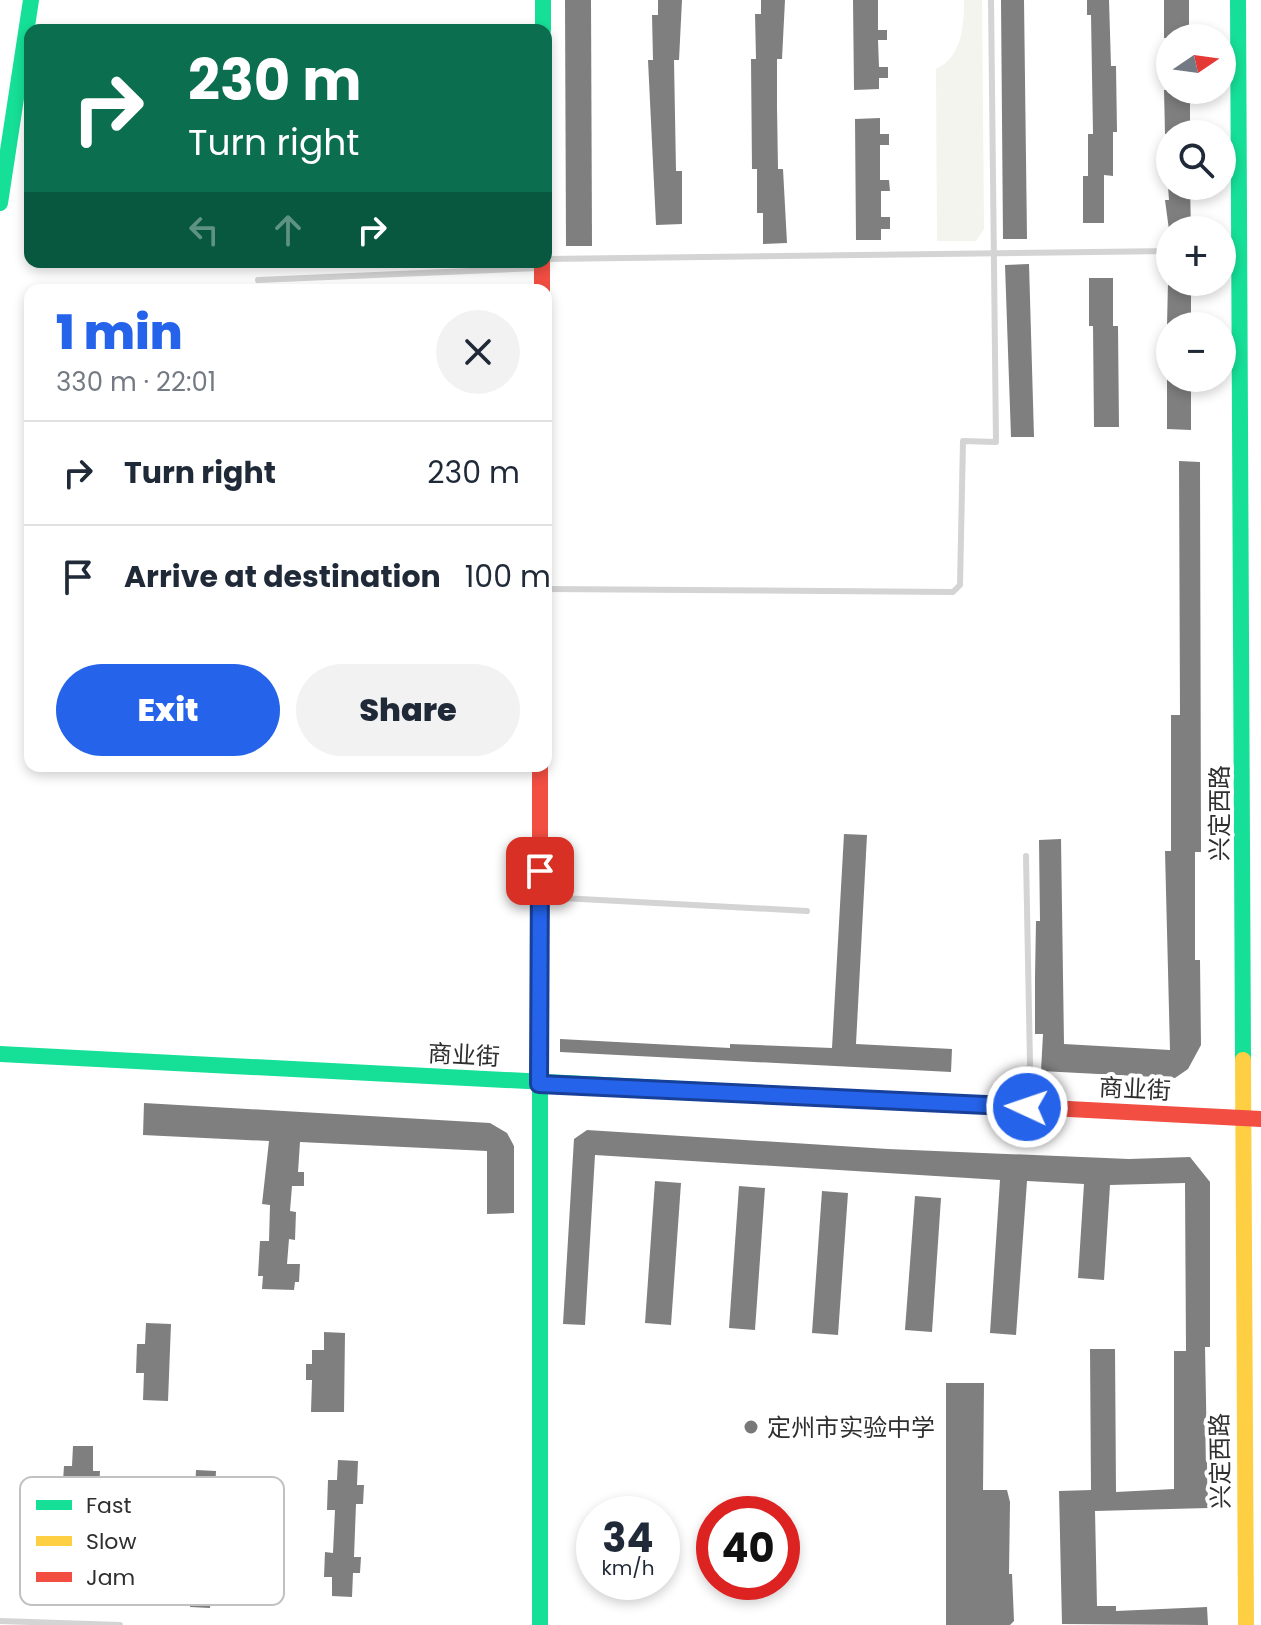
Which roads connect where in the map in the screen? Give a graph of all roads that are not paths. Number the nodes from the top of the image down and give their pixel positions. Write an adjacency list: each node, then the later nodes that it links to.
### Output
1 (31, 0): 5 (street)
2 (543, 0): 6 (street)
3 (991, 0): 12 (lane)
4 (1238, 0): 10 (street, 兴定西路)
5 (27, 24)
6 (543, 24)
7 (24, 46): 8 (street)
8 (0, 203)
9 (1236, 250): 10 (lane)
10 (1240, 250): 24 (street, 兴定西路)
11 (1156, 251): 12 (lane)
12 (994, 253): 13 (lane); 16 (lane)
13 (552, 263)
14 (459, 268): 15 (lane)
15 (258, 280)
16 (552, 589)
17 (540, 772): 19 (street)
18 (1026, 856): 23 (lane)
19 (540, 897): 20 (lane); 22 (street)
20 (807, 911)
21 (0, 1054): 22 (street, 商业街)
22 (539, 1084): 23 (street, 商业街); 27 (street)
23 (1027, 1107): 24 (street, 商业街)
24 (1252, 1118): 28 (street, 兴定西路)
25 (0, 1621): 26 (lane)
26 (120, 1625)
27 (540, 1625)
28 (1246, 1625)

